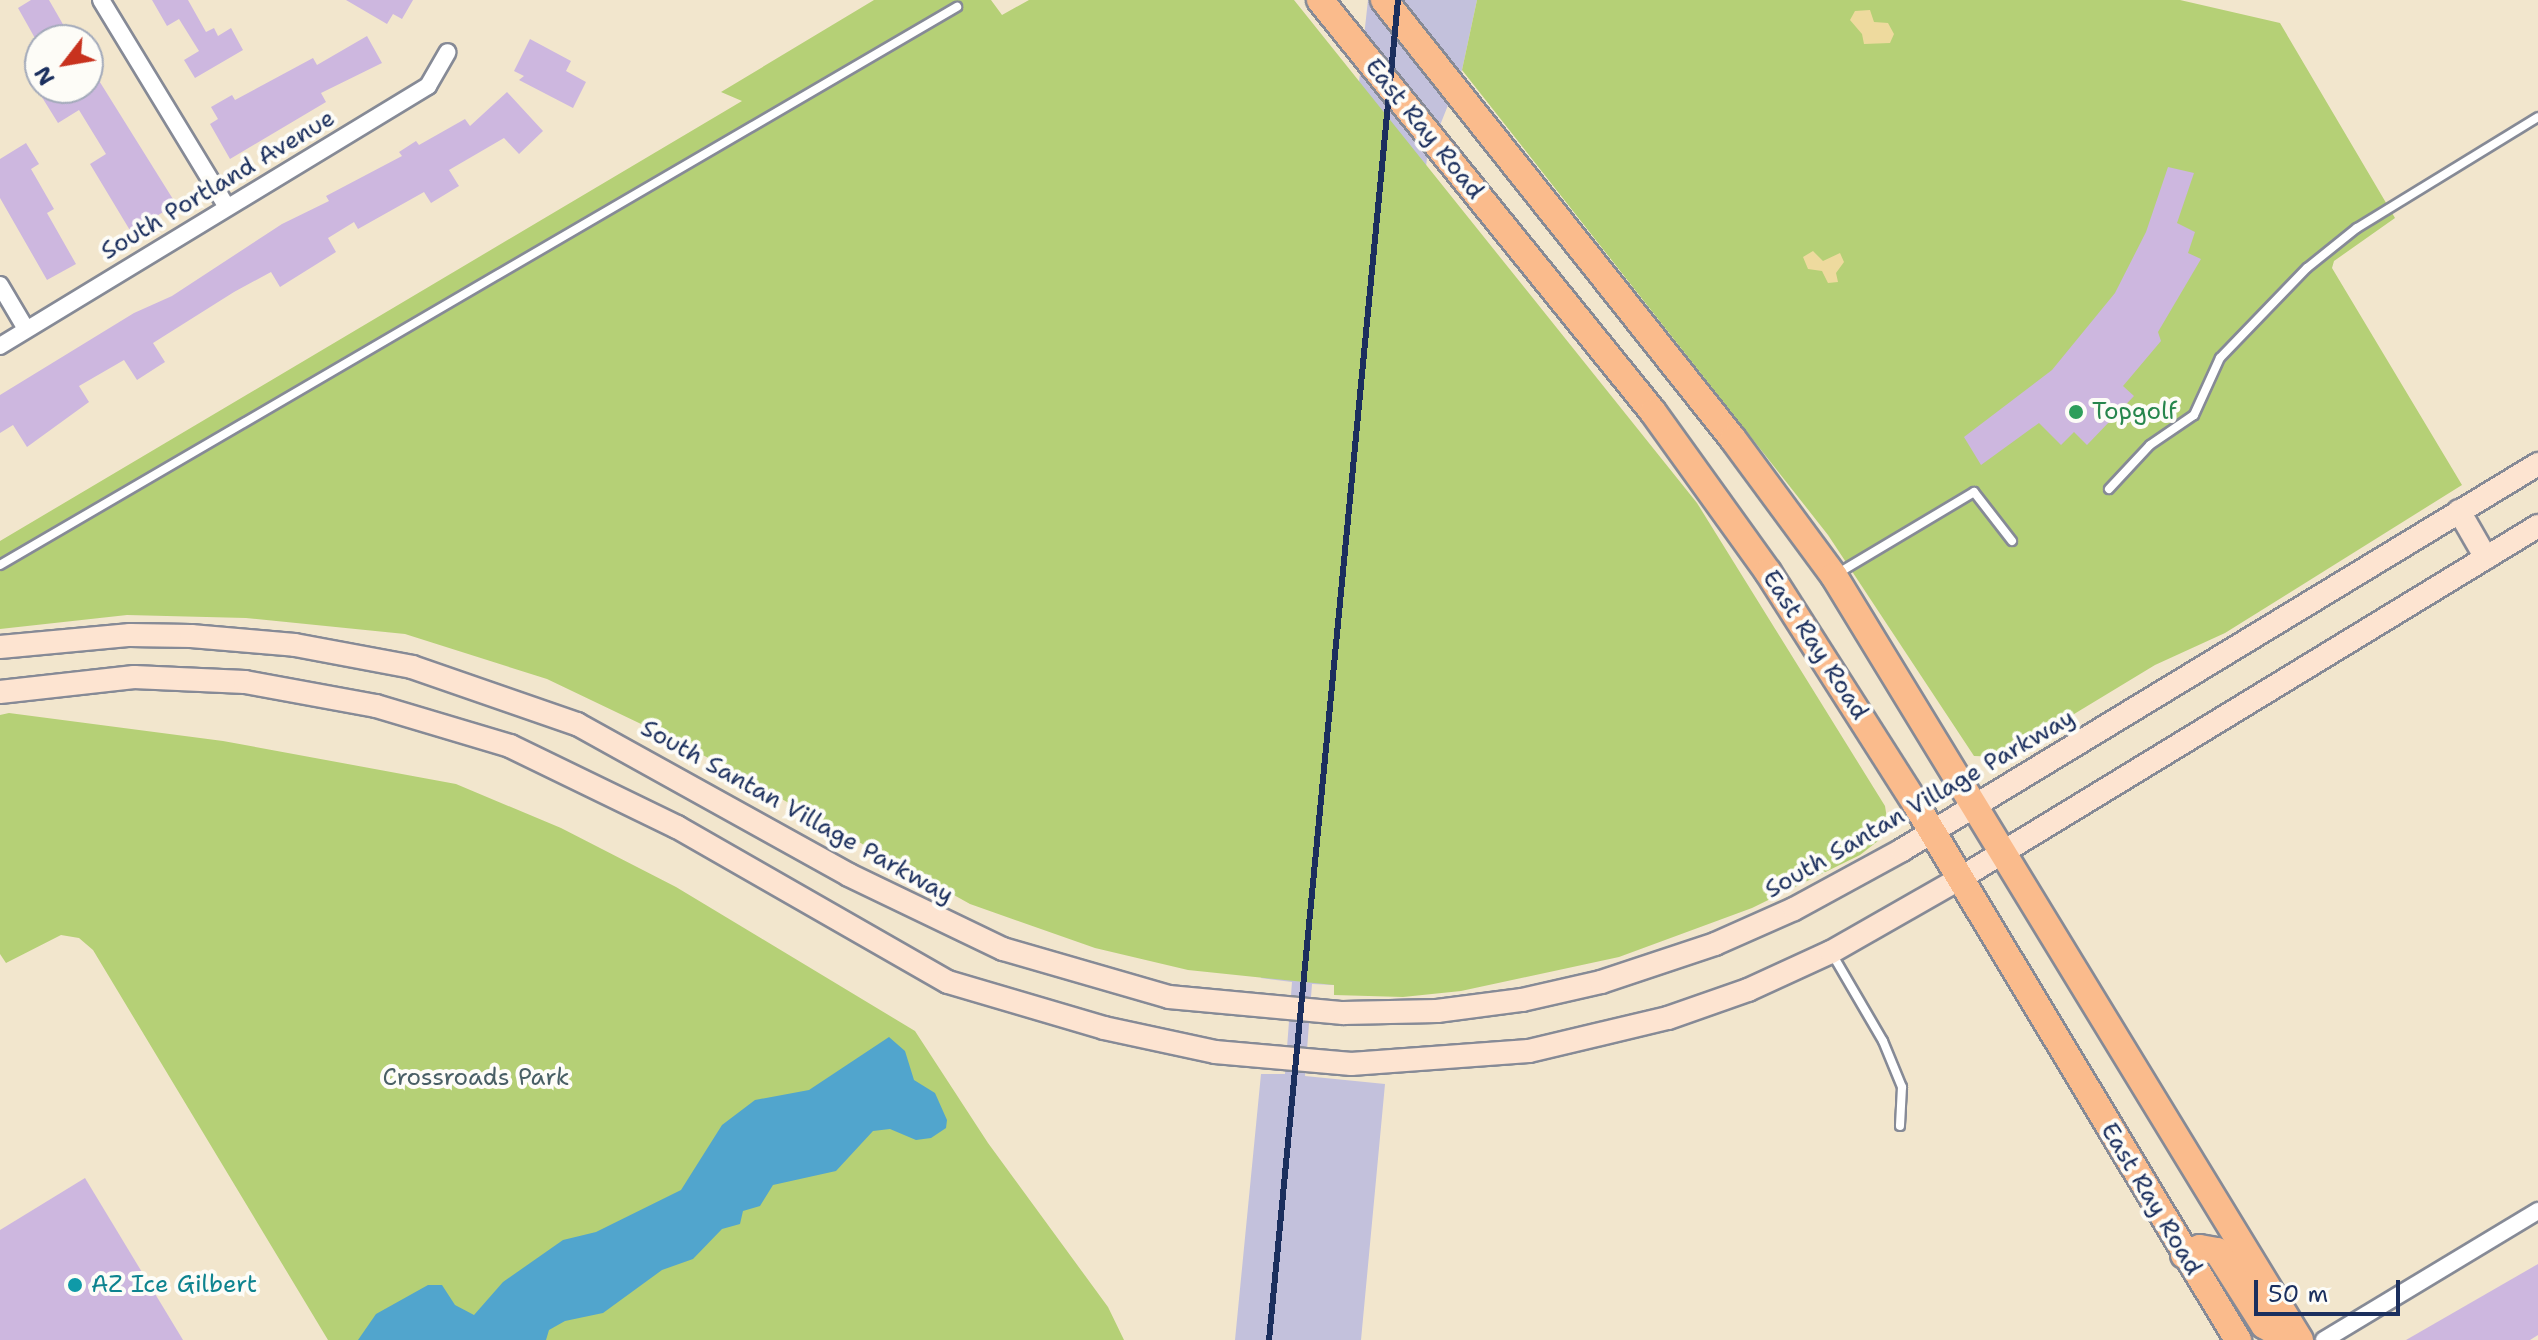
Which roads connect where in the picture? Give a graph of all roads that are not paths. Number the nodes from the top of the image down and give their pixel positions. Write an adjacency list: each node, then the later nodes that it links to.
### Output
1 (101, 0): 7 (street)
2 (1320, 0): 22 (main road, East Ray Road)
3 (1384, 0): 18 (main road, East Ray Road)
4 (957, 7): 17 (lane)
5 (448, 52): 7 (street, South Portland Avenue)
6 (2538, 117): 12 (lane)
7 (227, 207): 9 (street, South Portland Avenue)
8 (0, 285): 9 (street)
9 (26, 329): 10 (street, South Portland Avenue)
10 (0, 346)
11 (2538, 464): 13 (main road, South Santan Village Parkway)
12 (2109, 489)
13 (2459, 511): 16 (main road); 21 (main road, South Santan Village Parkway)
14 (2538, 526): 16 (main road)
15 (2012, 541): 18 (lane)
16 (2486, 558): 23 (main road)
17 (0, 565)
18 (1834, 576): 21 (main road, East Ray Road)
19 (0, 647): 22 (main road, South Santan Village Parkway)
20 (0, 692): 25 (main road)
21 (1976, 805): 22 (main road, South Santan Village Parkway); 23 (main road, East Ray Road)
22 (1932, 832): 24 (main road, East Ray Road)
23 (2003, 852): 24 (main road); 31 (main road, East Ray Road)
24 (1959, 879): 25 (main road); 28 (main road, East Ray Road)
25 (1831, 952): 26 (lane)
26 (1900, 1126)
27 (2538, 1211): 32 (street)
28 (2184, 1255): 29 (main road, East Ray Road); 30 (main road)
29 (2238, 1340)
30 (2289, 1340)
31 (2300, 1340)
32 (2324, 1340)

